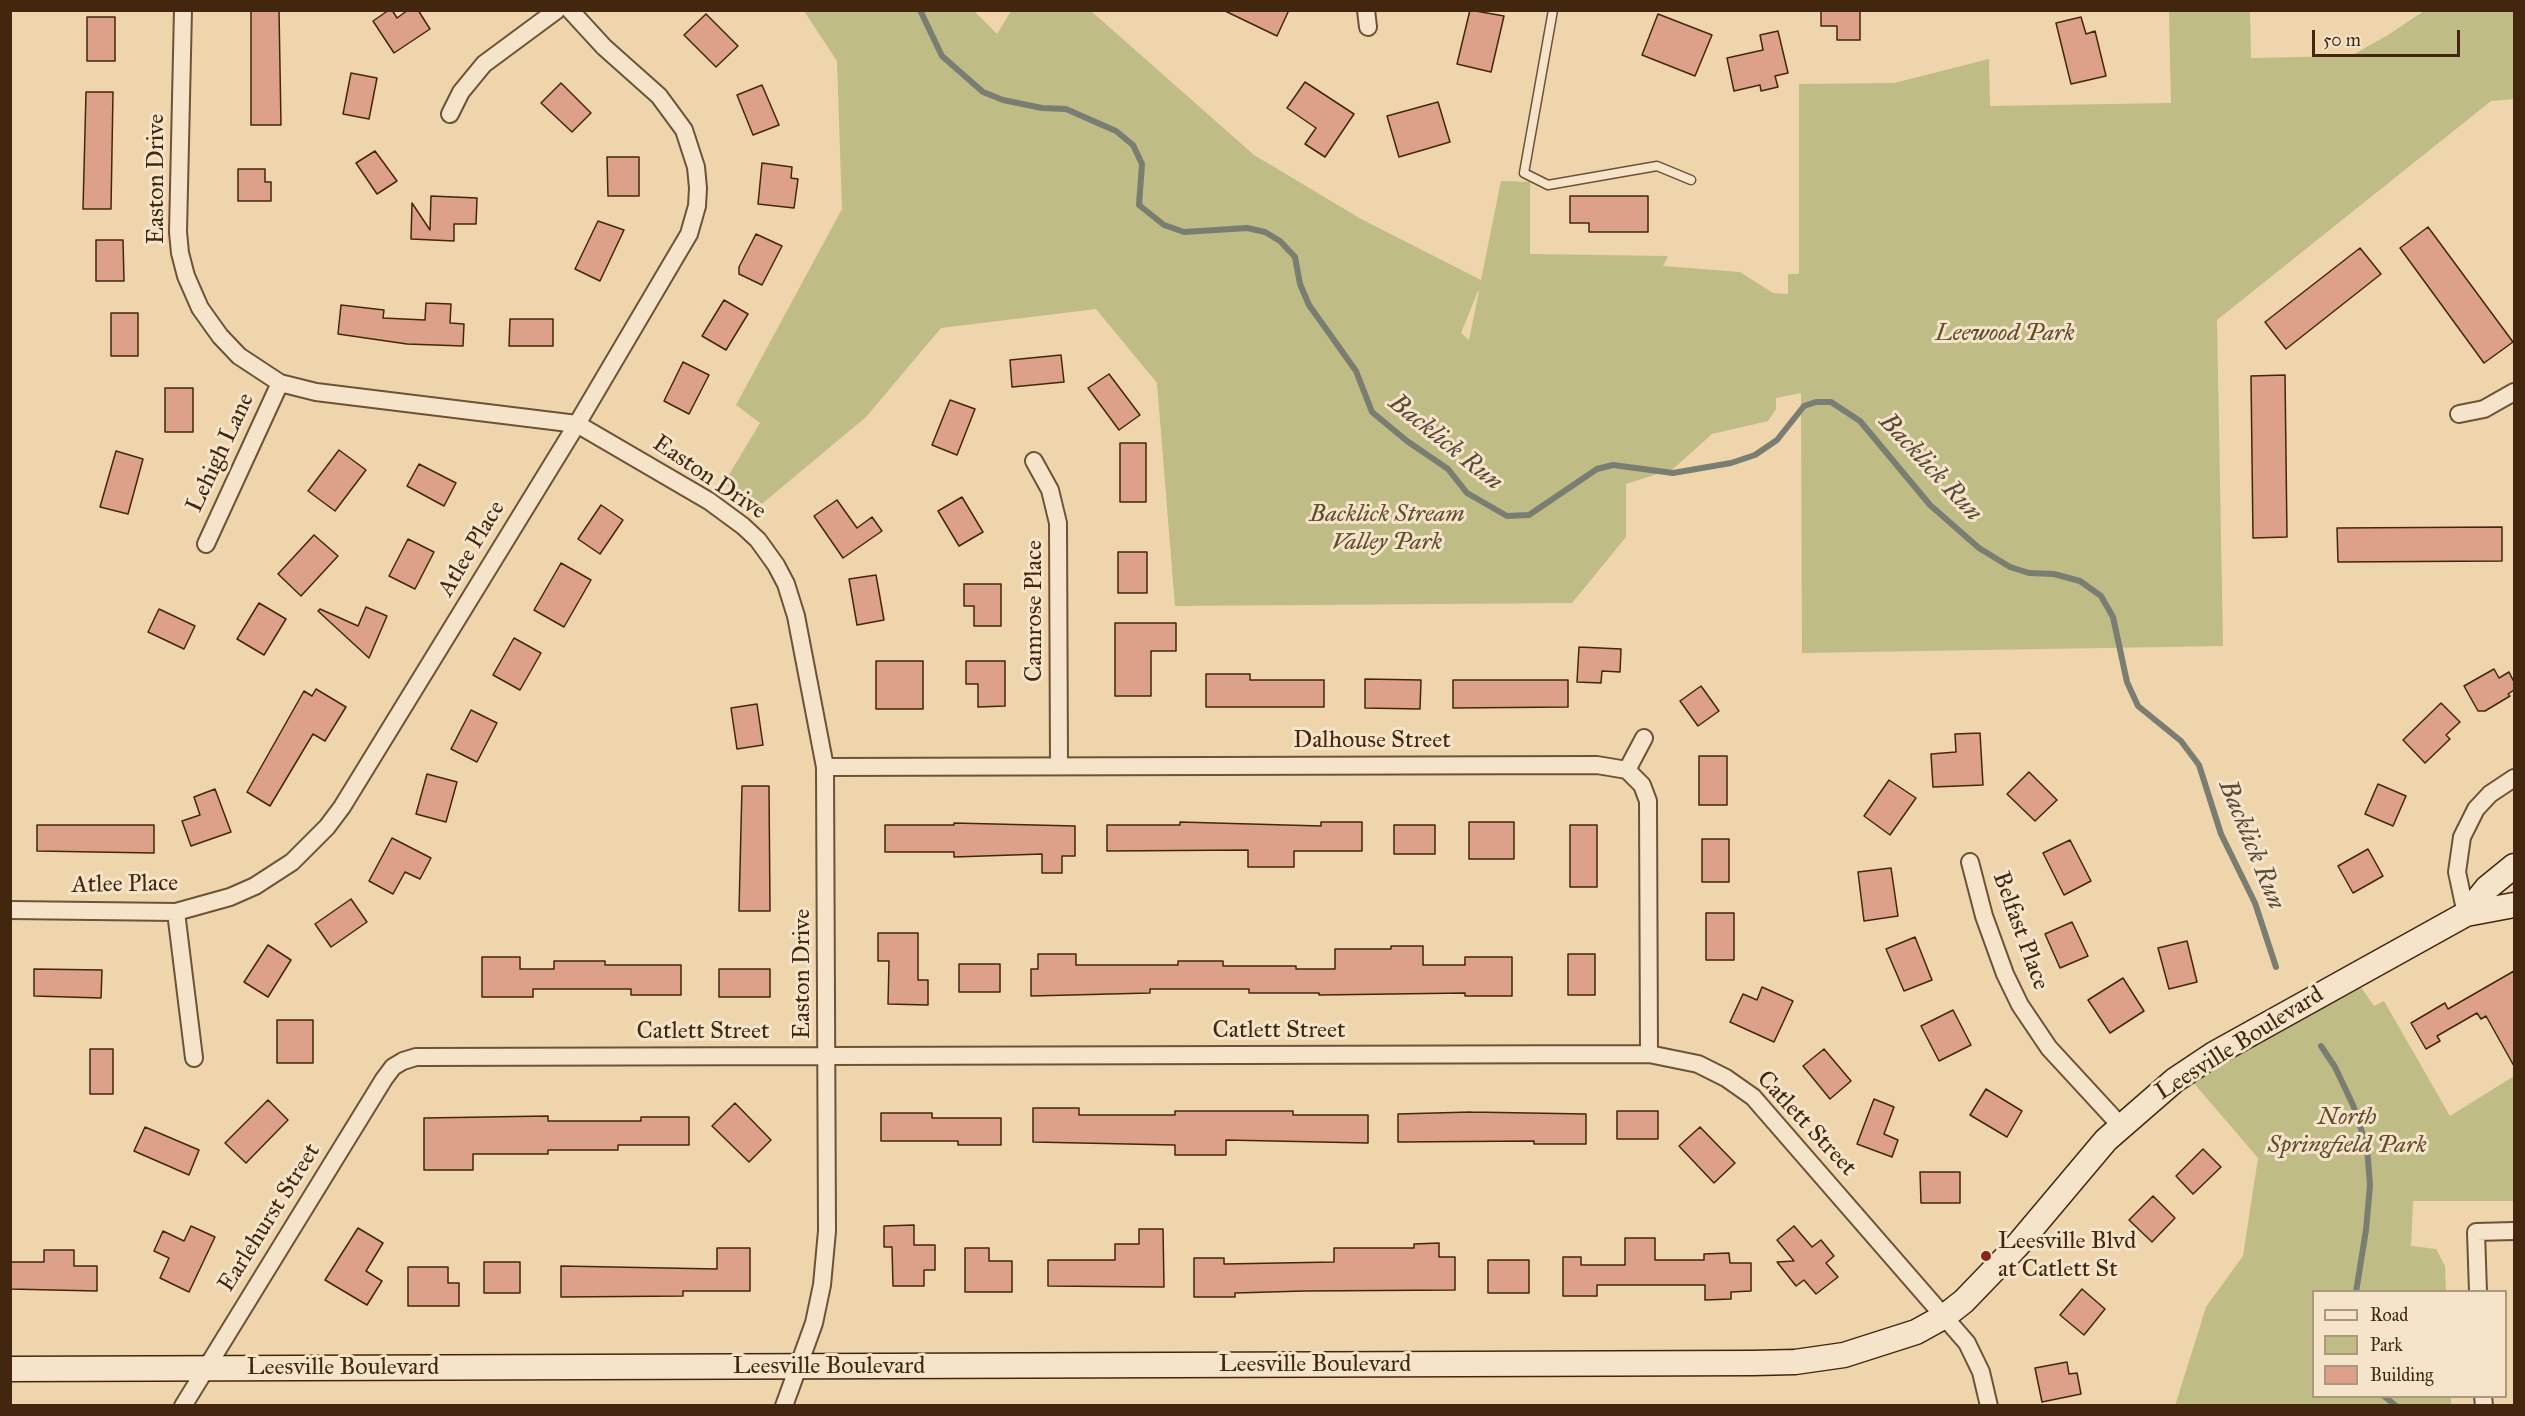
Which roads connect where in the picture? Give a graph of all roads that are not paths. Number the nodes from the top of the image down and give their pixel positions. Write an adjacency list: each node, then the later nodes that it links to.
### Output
1 (183, 10): 7 (street, Easton Drive)
2 (557, 10): 5 (street)
3 (570, 10): 10 (street, Atlee Place)
4 (1553, 10): 6 (lane)
5 (450, 114)
6 (1691, 180)
7 (280, 383): 10 (street, Easton Drive); 12 (street, Lehigh Lane)
8 (2514, 392): 9 (street)
9 (2459, 414)
10 (577, 424): 15 (street, Easton Drive); 22 (street, Atlee Place)
11 (1034, 461): 14 (street, Camrose Place)
12 (206, 544)
13 (1644, 738): 16 (street)
14 (1059, 765): 15 (street, Dalhouse Street); 16 (street, Dalhouse Street)
15 (825, 767): 25 (street, Easton Drive)
16 (1627, 770): 24 (street)
17 (2514, 778): 23 (street)
18 (1970, 862): 28 (street, Belfast Place)
19 (2514, 866): 23 (street, Leesville Boulevard)
20 (2514, 905): 23 (street, Leesville Boulevard)
21 (10, 910): 22 (street, Atlee Place)
22 (176, 912): 26 (street)
23 (2466, 914): 28 (street, Leesville Boulevard)
24 (1649, 1054): 25 (street, Catlett Street); 31 (street, Catlett Street)
25 (827, 1056): 27 (street, Catlett Street); 33 (street, Easton Drive)
26 (194, 1058)
27 (403, 1061): 32 (street, Earlehurst Street)
28 (2120, 1125): 31 (street, Leesville Boulevard)
29 (2514, 1232): 30 (street)
30 (2478, 1290)
31 (1945, 1316): 33 (street, Leesville Boulevard); 37 (street, Catlett Street)
32 (206, 1368): 33 (street, Leesville Boulevard); 34 (street, Leesville Boulevard); 35 (street, Earlehurst Street)
33 (797, 1368): 36 (street, Easton Drive)
34 (10, 1369)
35 (183, 1406)
36 (784, 1406)
37 (1989, 1406)

